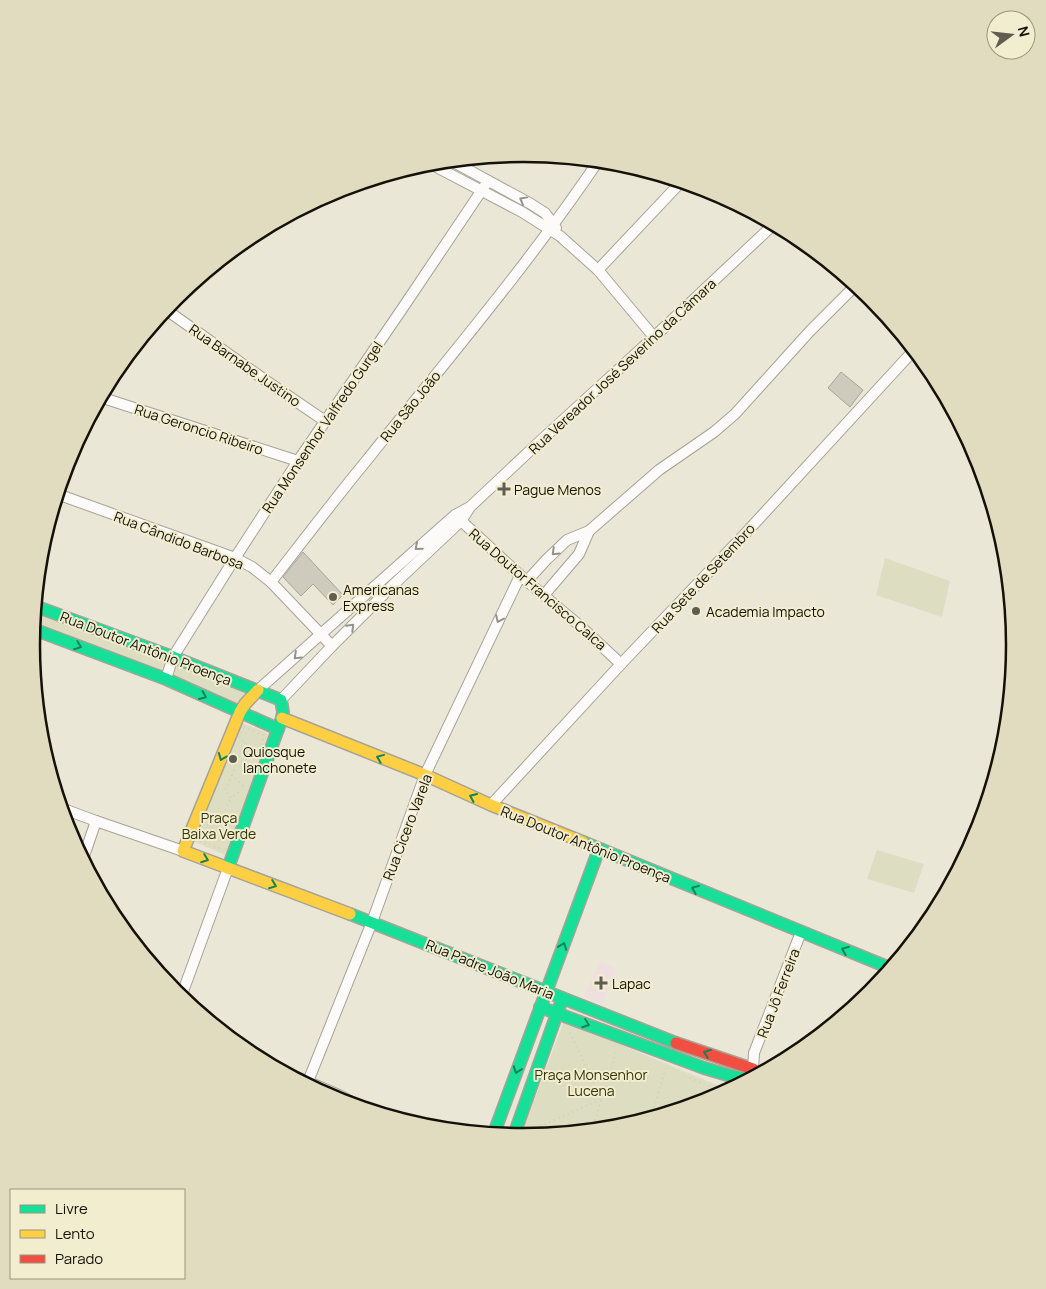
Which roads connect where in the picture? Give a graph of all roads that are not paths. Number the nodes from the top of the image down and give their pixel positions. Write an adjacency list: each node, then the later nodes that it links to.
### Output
1 (461, 166): 4 (street)
2 (595, 167): 7 (street, Rua São João)
3 (440, 169): 6 (street)
4 (488, 181): 6 (street, Rua Monsenhor Valfredo Gurgel); 7 (street, one-way to 4)
5 (677, 187): 9 (street)
6 (482, 191): 7 (street); 15 (street, Rua Monsenhor Valfredo Gurgel)
7 (552, 227): 9 (street); 23 (street, Rua São João)
8 (769, 229): 12 (street, Rua Vereador José Severino da Câmara)
9 (598, 270): 12 (street)
10 (850, 290): 19 (street)
11 (171, 314): 15 (street, Rua Barnabe Justino)
12 (654, 337): 18 (street, Rua Vereador José Severino da Câmara)
13 (910, 355): 31 (street, Rua Sete de Setembro)
14 (107, 399): 16 (street, Rua Geroncio Ribeiro)
15 (325, 420): 16 (street, Rua Monsenhor Valfredo Gurgel)
16 (298, 461): 20 (street, Rua Monsenhor Valfredo Gurgel)
17 (64, 496): 20 (street, Rua Cândido Barbosa)
18 (458, 518): 21 (street, Rua Vereador José Severino da Câmara, one-way to 21); 22 (street, Rua Doutor Francisco Calca); 24 (street, Rua Vereador José Severino da Câmara)
19 (589, 531): 22 (street, Rua Cicero Varela, one-way to 22); 25 (street)
20 (234, 558): 23 (street, Rua Cândido Barbosa); 30 (street, Rua Monsenhor Valfredo Gurgel)
21 (383, 578): 24 (street); 28 (street, Rua Vereador José Severino da Câmara)
22 (524, 578): 25 (street, Rua Doutor Francisco Calca); 37 (street, Rua Cicero Varela, one-way to 37)
23 (271, 582): 28 (street, Rua Cândido Barbosa)
24 (392, 586): 29 (street, Rua Vereador José Severino da Câmara, one-way to 24)
25 (544, 595): 31 (street, Rua Doutor Francisco Calca)
26 (41, 608): 30 (main road, Rua Doutor Antônio Proença)
27 (40, 632): 32 (main road, Rua Doutor Antônio Proença, one-way to 32)
28 (320, 634): 29 (street, Rua Cândido Barbosa); 33 (street, Rua Vereador José Severino da Câmara, one-way to 33)
29 (332, 646): 34 (street, Rua Vereador José Severino da Câmara)
30 (173, 657): 32 (street, Rua Monsenhor Valfredo Gurgel); 33 (main road, Rua Doutor Antônio Proença)
31 (621, 664): 38 (street, Rua Sete de Setembro)
32 (166, 679): 35 (main road, Rua Doutor Antônio Proença, one-way to 35)
33 (258, 690): 34 (main road); 35 (main road)
34 (281, 700): 36 (main road)
35 (240, 712): 36 (main road); 43 (main road, one-way to 43)
36 (280, 724): 37 (main road, Rua Doutor Antônio Proença, one-way to 36); 44 (main road)
37 (426, 775): 38 (main road, Rua Doutor Antônio Proença, one-way to 37); 45 (street, Rua Cicero Varela)
38 (491, 805): 41 (main road, Rua Doutor Antônio Proença)
39 (70, 811): 40 (street)
40 (96, 821): 42 (street); 43 (street)
41 (599, 849): 46 (main road, Rua Doutor Antônio Proença, one-way to 41); 49 (main road, one-way to 41)
42 (86, 850)
43 (183, 851): 44 (main road, Rua Padre João Maria, one-way to 44)
44 (228, 868): 45 (main road, Rua Padre João Maria, one-way to 45); 48 (street)
45 (372, 922): 49 (main road, Rua Padre João Maria); 60 (street, Rua Cicero Varela)
46 (801, 932): 47 (main road, Rua Doutor Antônio Proença, one-way to 46); 57 (street, Rua Jô Ferreira)
47 (884, 965)
48 (184, 989)
49 (546, 992): 50 (main road, Rua Padre João Maria); 51 (main road)
50 (563, 998): 52 (main road); 53 (main road, Rua Padre João Maria)
51 (540, 1008): 52 (main road); 55 (main road)
52 (557, 1014): 54 (main road, one-way to 54); 56 (main road)
53 (651, 1032): 54 (main road); 58 (main road, Rua Padre João Maria, one-way to 53)
54 (646, 1046): 59 (main road)
55 (525, 1047): 56 (street); 61 (main road, one-way to 61)
56 (544, 1055): 62 (main road)
57 (748, 1072)
58 (743, 1074)
59 (742, 1075)
60 (309, 1078)
61 (496, 1126)
62 (516, 1128)

